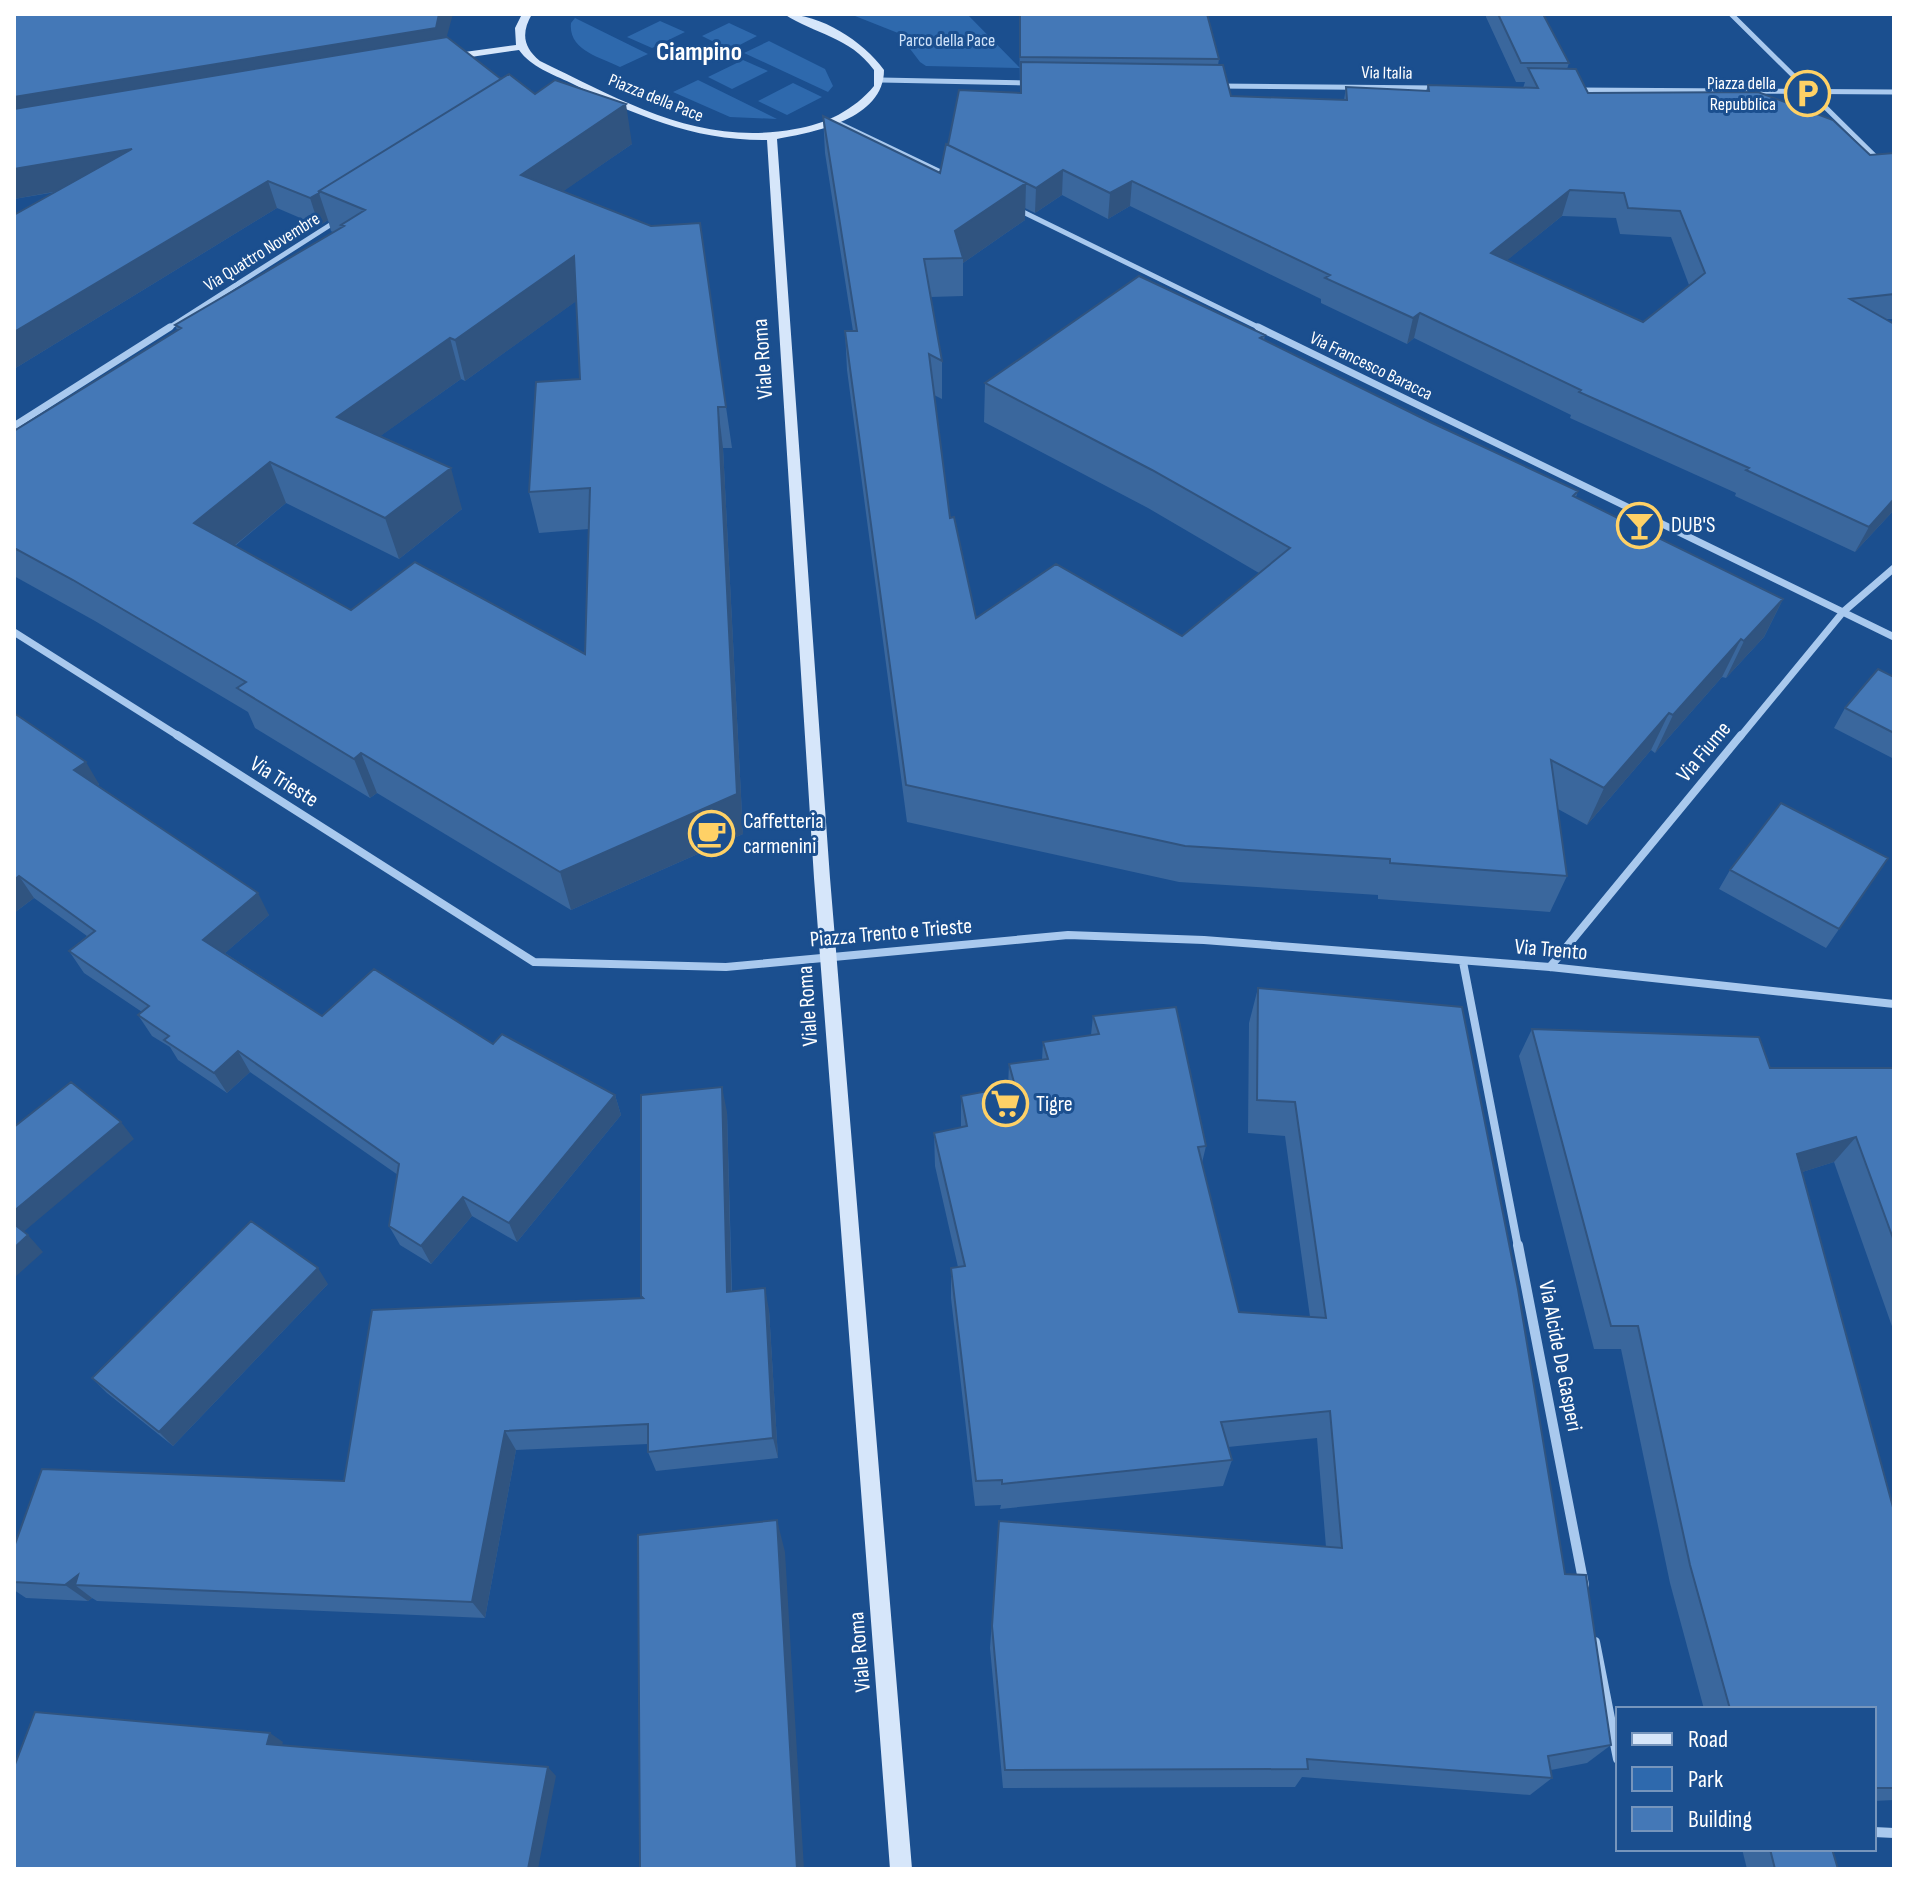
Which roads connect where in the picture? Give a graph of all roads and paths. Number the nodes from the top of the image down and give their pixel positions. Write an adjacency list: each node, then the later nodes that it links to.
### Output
1 (527, 14): 4 (street)
2 (789, 14): 7 (street)
3 (1731, 14): 13 (street)
4 (520, 47): 5 (street); 6 (street, Piazza della Pace)
5 (431, 61)
6 (565, 76): 8 (street); 16 (street, Piazza della Pace)
7 (881, 80): 9 (street); 15 (street, Piazza della Pace)
8 (552, 84)
9 (1038, 84)
10 (1214, 86): 11 (street, Via Italia)
11 (1438, 88)
12 (1566, 89): 13 (street)
13 (1808, 92): 14 (street); 17 (street)
14 (1894, 92)
15 (834, 121): 16 (street, Piazza della Pace); 18 (street)
16 (772, 139): 27 (street, Viale Roma)
17 (1894, 175)
18 (951, 177)
19 (1008, 205): 23 (street, Via Francesco Baracca)
20 (351, 212): 21 (street, Via Quattro Novembre)
21 (14, 426)
22 (1894, 568): 23 (street, Via Fiume)
23 (1843, 612): 25 (street, Via Francesco Baracca); 30 (street, Via Fiume)
24 (14, 632): 28 (street, Via Trieste)
25 (1894, 637)
26 (1204, 940): 27 (street, Piazza Trento e Trieste); 29 (street, Via Trento)
27 (829, 957): 28 (street, Piazza Trento e Trieste); 35 (street, Viale Roma)
28 (534, 962)
29 (1463, 962): 30 (street, Via Trento); 32 (street, Via Alcide De Gasperi)
30 (1550, 967): 31 (street, Via Trento)
31 (1894, 1004)
32 (1585, 1589)
33 (1594, 1636): 34 (street)
34 (1616, 1749)
35 (901, 1869)

